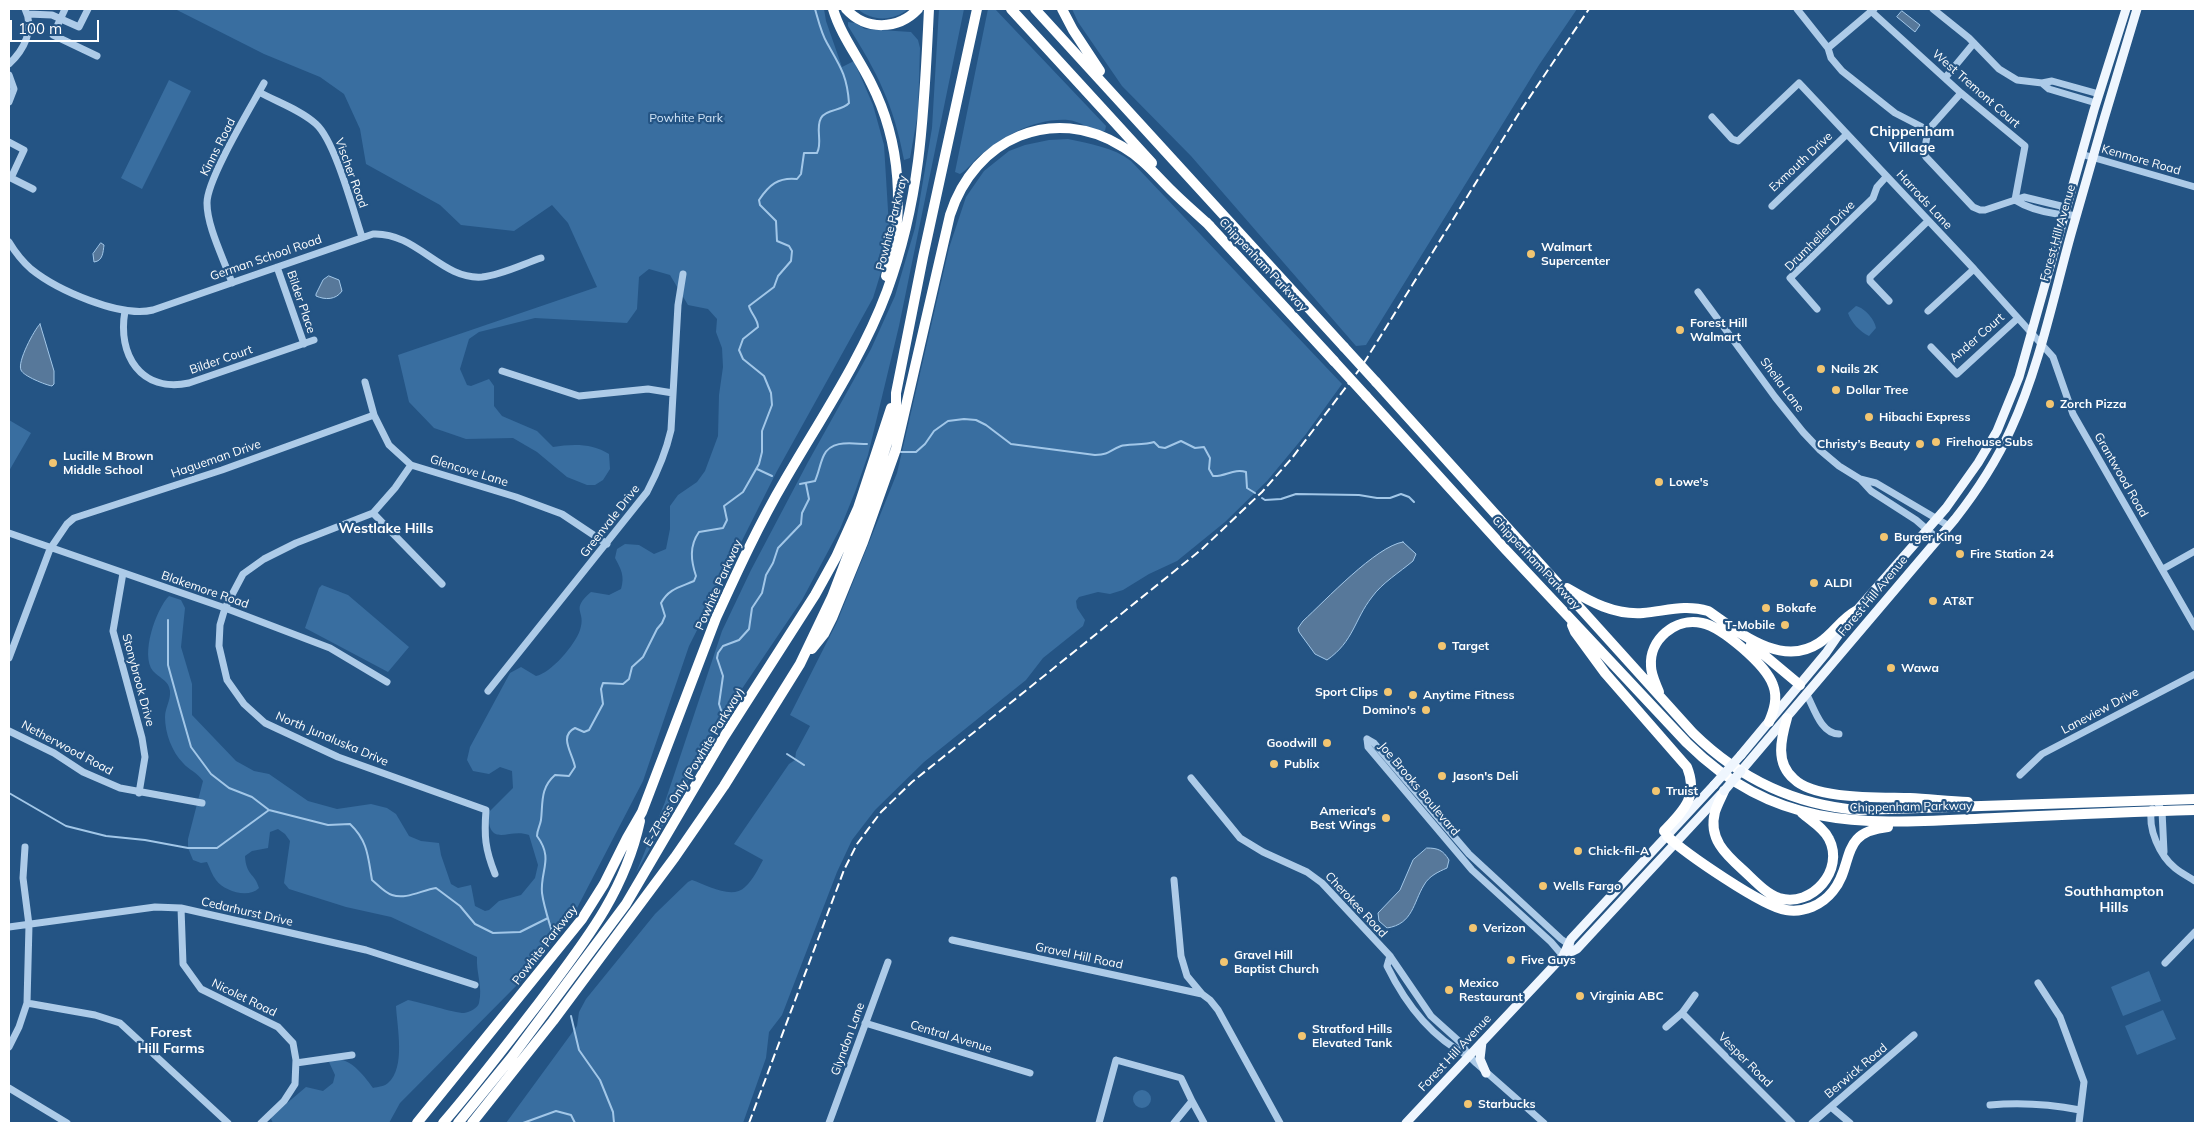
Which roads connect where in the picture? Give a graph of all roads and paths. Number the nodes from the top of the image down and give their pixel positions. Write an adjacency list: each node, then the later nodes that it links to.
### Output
1 (66, 9): 18 (street)
2 (88, 9): 18 (street)
3 (833, 9): 69 (highway)
4 (846, 9): 5 (highway)
5 (918, 9)
6 (929, 9): 69 (highway, Powhite Parkway)
7 (972, 9): 19 (highway)
8 (977, 9): 19 (highway)
9 (1011, 9): 46 (highway, Chippenham Parkway)
10 (1035, 9): 43 (highway, Chippenham Parkway)
11 (1062, 9): 43 (highway)
12 (1797, 9): 21 (street)
13 (1933, 9): 20 (street)
14 (2126, 9): 29 (main road, Forest Hill Avenue)
15 (2137, 9): 36 (main road, Forest Hill Avenue)
16 (1873, 10): 21 (street); 25 (street, West Tremont Court)
17 (27, 11): 18 (street); 23 (street)
18 (61, 18): 22 (street)
19 (969, 42): 68 (highway)
20 (1974, 43): 25 (street); 29 (street)
21 (1828, 48): 32 (street)
22 (97, 56)
23 (9, 64)
24 (9, 75): 30 (street)
25 (1945, 78): 28 (street, West Tremont Court)
26 (264, 82): 27 (street, Kinns Road)
27 (259, 92): 47 (street, Vischer Road); 53 (street, Kinns Road)
28 (1961, 92): 32 (street); 40 (street, West Tremont Court)
29 (2098, 98): 35 (main road, Forest Hill Avenue)
30 (9, 102)
31 (1712, 117): 33 (street, Harrods Lane)
32 (1928, 130): 40 (street)
33 (1846, 135): 37 (street, Harrods Lane); 41 (street, Exmouth Drive)
34 (9, 142): 39 (street)
35 (2082, 154): 36 (street, Kenmore Road); 42 (main road, Forest Hill Avenue)
36 (2093, 157): 38 (street, Kenmore Road); 44 (main road, Forest Hill Avenue)
37 (1886, 177): 45 (street, Harrods Lane); 56 (street, Drumheller Drive)
38 (2195, 187)
39 (33, 189)
40 (2015, 200): 42 (street)
41 (1772, 206)
42 (2065, 213): 44 (street); 60 (main road, Forest Hill Avenue)
43 (1223, 214): 84 (highway, Chippenham Parkway, bridge)
44 (2076, 216): 63 (main road, Forest Hill Avenue)
45 (1928, 221): 51 (street, Harrods Lane); 55 (street)
46 (1210, 226): 88 (highway, Chippenham Parkway, bridge); 92 (highway)
47 (362, 237): 49 (street, German School Road); 50 (street, German School Road)
48 (9, 242): 57 (street, German School Road)
49 (541, 258)
50 (277, 267): 53 (street, German School Road); 62 (street, Bilder Place)
51 (1974, 269): 58 (street); 59 (street, Harrods Lane)
52 (683, 274): 67 (street, Greenvale Drive)
53 (232, 282): 57 (street, German School Road)
54 (1698, 292): 72 (street, Sheila Lane)
55 (1889, 301)
56 (1818, 309)
57 (126, 311): 62 (street, Bilder Court)
58 (1928, 311)
59 (2018, 318): 60 (street, Harrods Lane); 64 (street, Ander Court)
60 (2031, 334): 63 (street, Grantwood Road); 74 (main road, Forest Hill Avenue)
61 (314, 340): 62 (street, Bilder Court)
62 (304, 344)
63 (2040, 345): 75 (main road, Forest Hill Avenue); 82 (street, Grantwood Road)
64 (1931, 347)
65 (502, 371): 67 (street)
66 (365, 382): 70 (street, Glencove Lane)
67 (673, 393): 79 (street, Greenvale Drive)
68 (896, 393): 92 (highway); 161 (highway, E-ZPass Only (Powhite Parkway))
69 (832, 401): 114 (highway, Powhite Parkway)
70 (374, 415): 71 (street, Glencove Lane); 80 (street, Hagueman Drive)
71 (411, 466): 73 (street); 79 (street, Glencove Lane)
72 (1860, 479): 74 (street, Sheila Lane); 76 (street, Sheila Lane)
73 (373, 512): 85 (street); 86 (street, North Junaluska Drive)
74 (1937, 518): 75 (street, Sheila Lane); 76 (main road, Forest Hill Avenue)
75 (1950, 526): 78 (main road, Forest Hill Avenue)
76 (1927, 530): 78 (street, Sheila Lane); 87 (main road, Forest Hill Avenue)
77 (9, 533): 80 (street, Blakemore Road)
78 (1938, 539): 97 (main road, Forest Hill Avenue)
79 (607, 544): 96 (street, Greenvale Drive)
80 (50, 549): 83 (street, Blakemore Road); 91 (street, Hagueman Drive)
81 (2195, 551): 82 (street)
82 (2163, 569): 89 (street, Grantwood Road)
83 (123, 573): 86 (street, Blakemore Road); 106 (street, Stonybrook Drive)
84 (1559, 583): 90 (highway); 98 (highway, Chippenham Parkway)
85 (442, 584)
86 (225, 608): 94 (street, Blakemore Road); 121 (street, North Junaluska Drive)
87 (1856, 611): 90 (highway); 95 (main road, Forest Hill Avenue)
88 (1568, 615): 112 (highway, Chippenham Parkway); 117 (highway)
89 (2195, 627)
90 (1740, 632): 95 (highway)
91 (9, 658)
92 (800, 664): 162 (highway)
93 (2195, 674): 103 (street, Laneview Drive)
94 (387, 682)
95 (1800, 685): 97 (main road); 100 (main road, Forest Hill Avenue)
96 (488, 691)
97 (1806, 695): 99 (main road, Forest Hill Avenue); 102 (street)
98 (1662, 700): 100 (highway); 109 (highway, Chippenham Parkway)
99 (1787, 718): 105 (main road, Forest Hill Avenue, bridge); 109 (highway)
100 (1770, 722): 117 (main road, Forest Hill Avenue, bridge)
101 (9, 731): 106 (street, Netherwood Road)
102 (1839, 734)
103 (2020, 774)
104 (1191, 778): 130 (street, Cherokee Road)
105 (1724, 791): 112 (highway); 118 (main road, Forest Hill Avenue)
106 (139, 793): 110 (street, Netherwood Road)
107 (2195, 799): 108 (highway, Chippenham Parkway)
108 (2156, 800): 109 (highway, Chippenham Parkway); 113 (street); 115 (street)
109 (2104, 802)
110 (202, 803)
111 (2195, 810): 113 (highway, Chippenham Parkway)
112 (1799, 811): 116 (highway, Chippenham Parkway)
113 (2162, 811): 115 (highway, Chippenham Parkway); 120 (street)
114 (642, 812): 159 (highway, Powhite Parkway); 160 (highway, E-ZPass Only (Powhite Parkway))
115 (2151, 812): 116 (highway, Chippenham Parkway); 120 (street)
116 (1964, 819): 118 (highway)
117 (1666, 834): 118 (highway); 129 (main road, Forest Hill Avenue)
118 (1675, 844): 129 (main road, Forest Hill Avenue)
119 (25, 847): 125 (street)
120 (2164, 853): 123 (street)
121 (495, 874)
122 (1174, 880): 136 (street)
123 (2195, 881)
124 (181, 908): 125 (street, Cedarhurst Drive); 135 (street, Cedarhurst Drive); 147 (street, Nicolet Road)
125 (29, 925): 126 (street, Cedarhurst Drive); 138 (street)
126 (9, 927)
127 (2195, 932): 133 (street)
128 (952, 940): 136 (street, Gravel Hill Road)
129 (1573, 946): 131 (main road, Forest Hill Avenue); 131 (street, Joe Brooks Boulevard)
130 (1390, 956): 146 (street, Cherokee Road); 146 (street, Cherokee Road)
131 (1563, 956): 143 (main road, Forest Hill Avenue)
132 (888, 962): 140 (street, Glyndon Lane)
133 (2165, 963)
134 (2038, 983): 154 (street)
135 (475, 985)
136 (1202, 994): 155 (street)
137 (1695, 995): 139 (street)
138 (27, 1003): 144 (street); 157 (street)
139 (1682, 1013): 141 (street); 169 (street, Vesper Road)
140 (866, 1023): 149 (street, Central Avenue); 163 (street, Glyndon Lane)
141 (1666, 1027)
142 (1914, 1036): 153 (street, Berwick Road)
143 (1482, 1042): 146 (main road, Forest Hill Avenue); 148 (main road)
144 (9, 1047)
145 (352, 1056): 147 (street)
146 (1469, 1056): 148 (street, Cherokee Road); 167 (main road, Forest Hill Avenue)
147 (296, 1063): 158 (street, Nicolet Road)
148 (1486, 1072): 168 (street, Cherokee Road)
149 (1030, 1073)
150 (9, 1088): 156 (street)
151 (1192, 1101): 164 (street); 165 (street); 166 (street)
152 (1990, 1105): 154 (street)
153 (1831, 1107): 170 (street, Berwick Road); 171 (street)
154 (2080, 1110): 172 (street)
155 (1277, 1122)
156 (67, 1123)
157 (228, 1123)
158 (260, 1123)
159 (417, 1123)
160 (443, 1123)
161 (458, 1123)
162 (472, 1123)
163 (829, 1123)
164 (1099, 1123)
165 (1174, 1123)
166 (1204, 1123)
167 (1406, 1123)
168 (1544, 1123)
169 (1792, 1123)
170 (1812, 1123)
171 (1850, 1123)
172 (2080, 1123)

